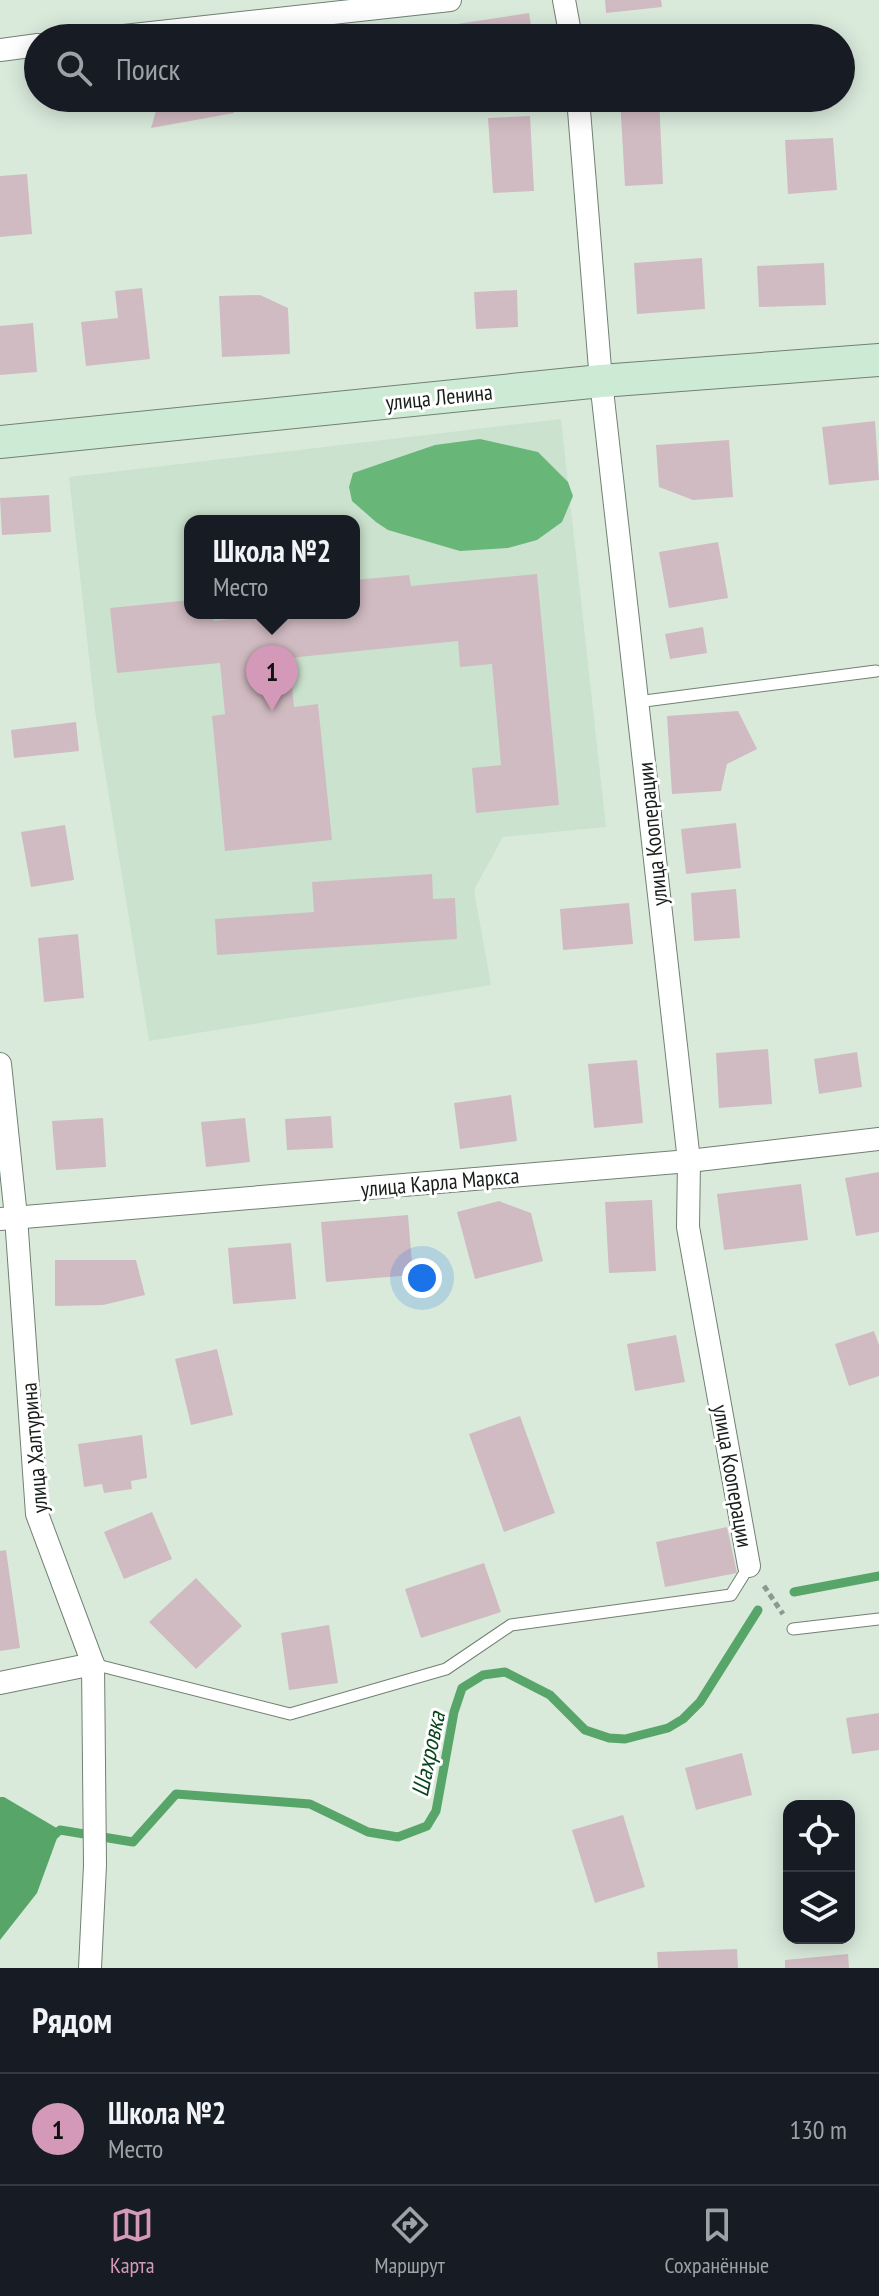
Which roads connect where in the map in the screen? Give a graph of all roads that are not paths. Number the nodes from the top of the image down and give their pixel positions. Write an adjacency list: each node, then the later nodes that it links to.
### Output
1 (450, 0): 3 (street)
2 (564, 0): 4 (street)
3 (233, 24)
4 (568, 24)
5 (24, 47): 6 (street)
6 (0, 50)
7 (579, 112): 9 (street, улица Кооперации)
8 (879, 360): 9 (street, улица Ленина)
9 (601, 381): 10 (street, улица Ленина); 12 (street, улица Кооперации)
10 (0, 442)
11 (876, 671): 12 (lane)
12 (637, 702): 15 (street, улица Кооперации)
13 (0, 1064): 16 (street, улица Халтурина)
14 (879, 1139): 15 (street, улица Карла Маркса)
15 (689, 1161): 16 (street, улица Карла Маркса); 17 (street, улица Кооперации)
16 (8, 1218): 20 (street, улица Халтурина)
17 (749, 1566): 20 (lane)
18 (879, 1619): 19 (lane)
19 (793, 1629)
20 (93, 1664): 21 (street); 22 (street, улица Халтурина)
21 (0, 1683)
22 (90, 1968)

